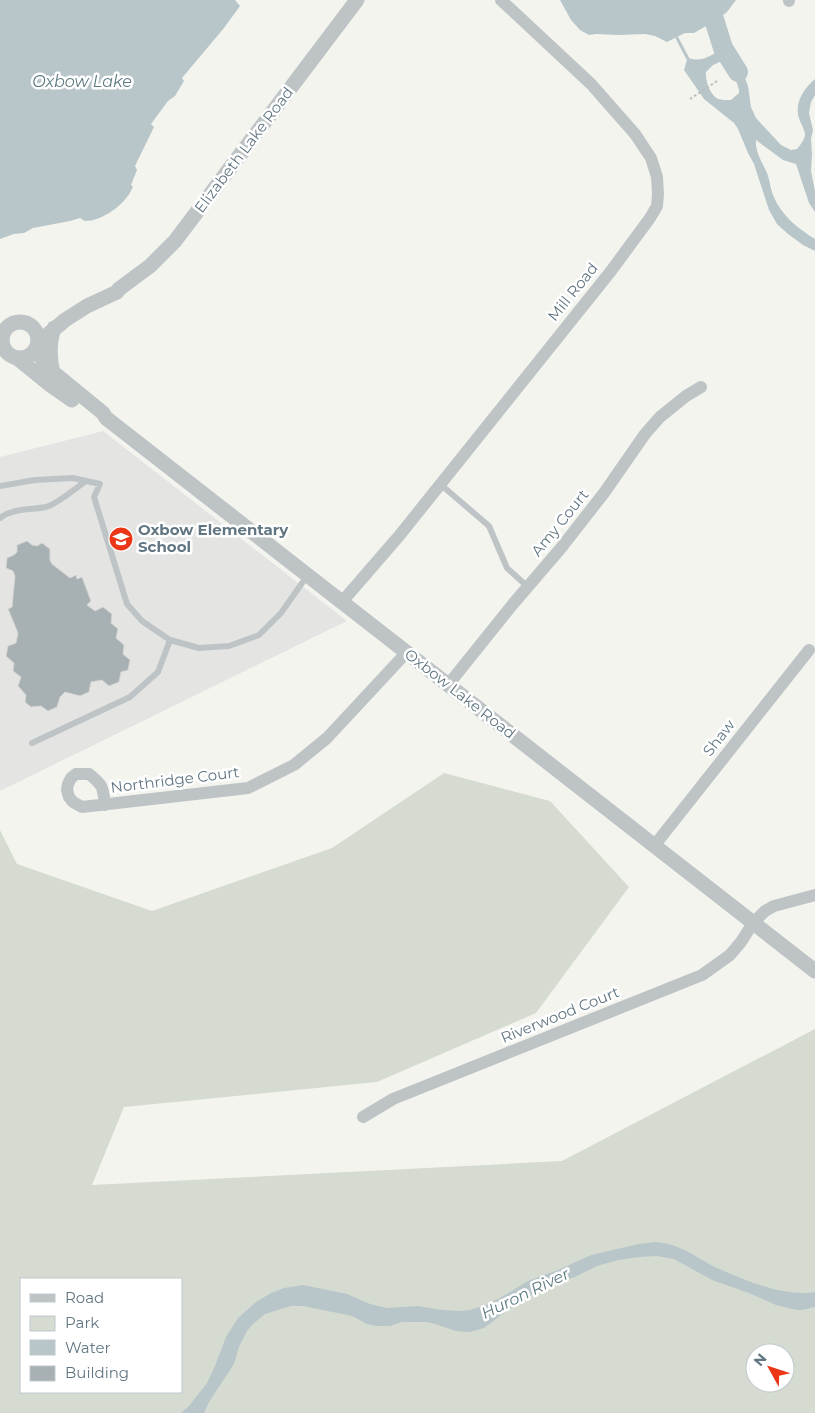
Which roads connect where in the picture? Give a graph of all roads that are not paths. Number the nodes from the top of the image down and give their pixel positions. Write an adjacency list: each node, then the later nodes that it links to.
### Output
1 (357, 0): 3 (street, Elizabeth Lake Road)
2 (501, 0): 14 (street, Mill Road)
3 (119, 289): 4 (street, Elizabeth Lake Road); 6 (street, Elizabeth Lake Road)
4 (30, 324): 5 (street); 8 (street)
5 (3, 327): 7 (street)
6 (54, 328): 8 (street, Elizabeth Lake Road); 10 (street)
7 (1, 344): 9 (street)
8 (37, 346): 9 (street); 10 (street, Oxbow Lake Road)
9 (17, 358): 12 (street, Oxbow Lake Road)
10 (53, 373): 12 (street, Oxbow Lake Road)
11 (700, 387): 18 (street, Amy Court)
12 (106, 418): 17 (street, Oxbow Lake Road)
13 (86, 481): 15 (lane); 16 (lane); 20 (lane)
14 (440, 484): 18 (lane); 19 (street, Mill Road)
15 (0, 486)
16 (0, 518)
17 (307, 576): 19 (street, Oxbow Lake Road); 20 (lane)
18 (528, 586): 23 (street, Amy Court)
19 (341, 603): 22 (street, Oxbow Lake Road)
20 (170, 640): 24 (lane)
21 (809, 650): 26 (street, Shaw)
22 (406, 652): 23 (street, Oxbow Lake Road); 25 (street, Northridge Court)
23 (448, 685): 26 (street, Oxbow Lake Road)
24 (32, 743)
25 (105, 805)
26 (654, 846): 28 (street, Oxbow Lake Road)
27 (815, 895): 28 (street, Riverwood Court)
28 (753, 923): 29 (street, Oxbow Lake Road); 30 (street, Riverwood Court)
29 (815, 971)
30 (363, 1117)

